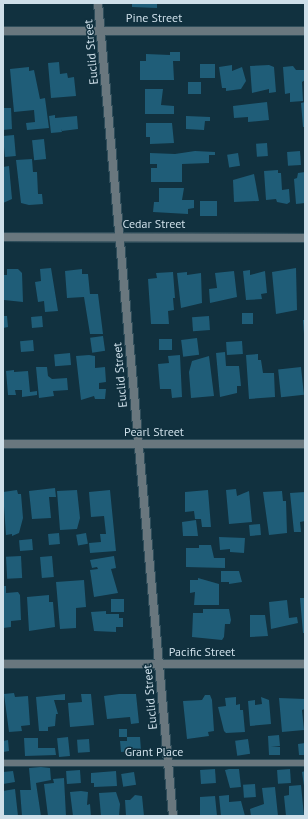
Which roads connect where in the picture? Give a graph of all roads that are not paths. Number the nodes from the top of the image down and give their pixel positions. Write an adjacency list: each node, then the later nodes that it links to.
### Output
1 (98, 3): 2 (street, Euclid Street)
2 (101, 30): 3 (street, Pine Street); 4 (street, Pine Street); 5 (street, Euclid Street)
3 (3, 31)
4 (305, 31)
5 (120, 236): 6 (street, Cedar Street); 7 (street, Cedar Street); 10 (street, Euclid Street)
6 (3, 237)
7 (305, 238)
8 (3, 444): 10 (street, Pearl Street)
9 (305, 444): 10 (street, Pearl Street)
10 (139, 445): 12 (street, Euclid Street)
11 (3, 664): 12 (street, Pacific Street)
12 (159, 664): 13 (street, Pacific Street); 16 (street, Euclid Street)
13 (305, 664)
14 (305, 762): 16 (lane, Grant Place)
15 (3, 763): 16 (lane, Grant Place)
16 (167, 763): 17 (street, Euclid Street)
17 (173, 816)

